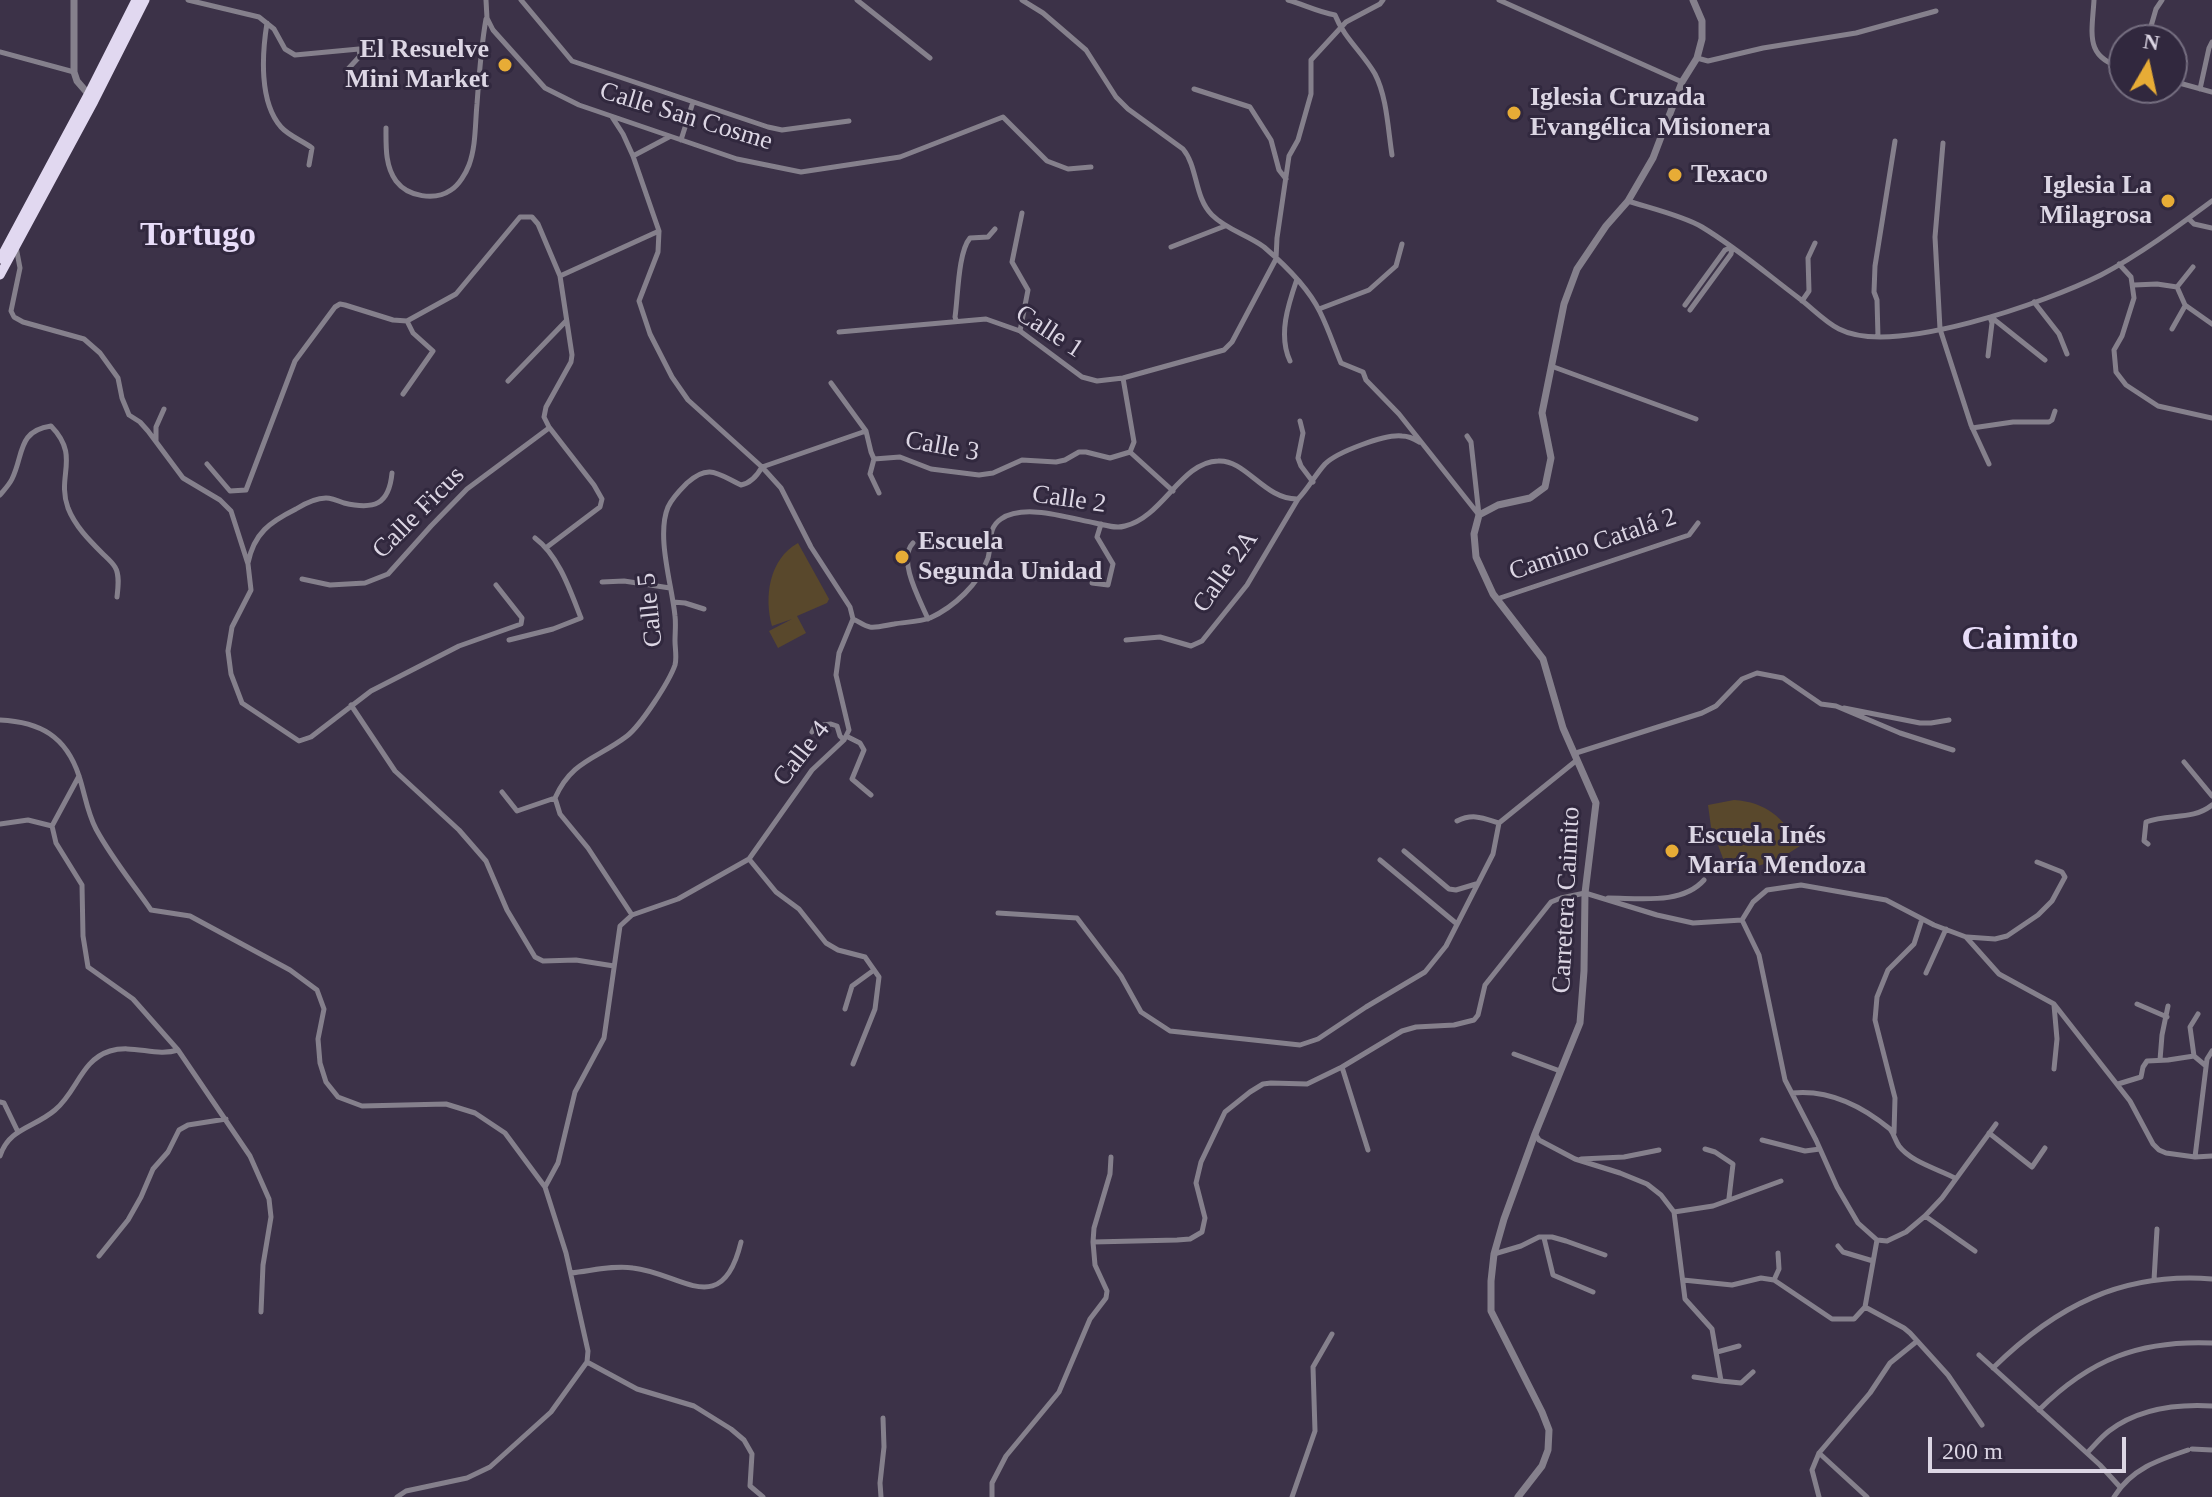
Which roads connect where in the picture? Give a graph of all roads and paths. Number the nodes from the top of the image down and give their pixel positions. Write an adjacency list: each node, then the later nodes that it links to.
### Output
1 (74, 0): 26 (street)
2 (136, 0): 32 (highway)
3 (145, 0): 32 (highway)
4 (188, 0): 17 (street)
5 (486, 0): 16 (street)
6 (521, 0): 33 (street)
7 (857, 0): 22 (street)
8 (1022, 0): 50 (street)
9 (1288, 0): 19 (street)
10 (1383, 0): 19 (street)
11 (1499, 0): 27 (street)
12 (1693, 0): 23 (street)
13 (2094, 0): 24 (street)
14 (2162, 0): 18 (street)
15 (1936, 11): 23 (street)
16 (487, 18): 34 (street, Calle San Cosme); 36 (street)
17 (267, 23): 25 (street); 43 (street)
18 (2152, 24)
19 (1340, 29): 41 (street); 45 (street)
20 (2212, 42): 30 (street)
21 (0, 52): 26 (street)
22 (930, 58)
23 (1697, 58): 27 (street)
24 (2108, 64)
25 (348, 69)
26 (74, 72): 32 (street)
27 (1682, 82): 46 (street)
28 (2188, 86): 30 (street)
29 (1194, 89): 45 (street)
30 (2200, 89): 31 (street)
31 (2212, 92)
32 (91, 98): 55 (highway)
33 (693, 102): 35 (street); 38 (street)
34 (612, 117): 37 (street, Calle San Cosme); 42 (street)
35 (849, 121)
36 (386, 128)
37 (670, 136): 38 (street, Calle San Cosme); 42 (street)
38 (681, 140): 44 (street, Calle San Cosme)
39 (1895, 141): 82 (street)
40 (1943, 143): 78 (street)
41 (1392, 155)
42 (633, 156): 53 (street)
43 (309, 165)
44 (1091, 167)
45 (1287, 180): 60 (street)
46 (1628, 201): 58 (street); 87 (street)
47 (2212, 201): 49 (street)
48 (1022, 213): 80 (street)
49 (2189, 219): 51 (street); 61 (street)
50 (1225, 226): 57 (street); 60 (street)
51 (2212, 228)
52 (995, 229): 74 (street)
53 (659, 231): 64 (street); 107 (street)
54 (1815, 243): 68 (street)
55 (13, 244): 59 (highway); 63 (highway); 101 (street)
56 (1402, 244): 72 (street)
57 (1171, 247)
58 (1732, 247): 68 (street); 71 (street)
59 (0, 259)
60 (1276, 259): 65 (street); 88 (street, Calle 1)
61 (2119, 264): 66 (street); 69 (street)
62 (2193, 267): 67 (street)
63 (0, 275)
64 (560, 276): 75 (street); 76 (street)
65 (1298, 278): 72 (street); 86 (street)
66 (2134, 285): 67 (street); 94 (street)
67 (2177, 287): 70 (street)
68 (1802, 301): 82 (street)
69 (2034, 302): 73 (street); 83 (street)
70 (2185, 305): 77 (street); 79 (street)
71 (1687, 308)
72 (1319, 309): 102 (street)
73 (1990, 316): 78 (street); 84 (street); 85 (street)
74 (956, 320): 80 (street, Calle 1); 81 (street, Calle 1)
75 (407, 321): 91 (street); 105 (street)
76 (566, 321): 89 (street); 97 (street)
77 (2212, 324)
78 (1940, 329): 82 (street); 98 (street)
79 (2172, 329)
80 (1020, 331): 88 (street, Calle 1)
81 (839, 332)
82 (1878, 337)
83 (2067, 354)
84 (1988, 356)
85 (2045, 360)
86 (1290, 361)
87 (1550, 365): 95 (street); 114 (street)
88 (1123, 378): 103 (street)
89 (508, 381)
90 (831, 383): 99 (street, Calle 3)
91 (403, 394)
92 (164, 409): 101 (street)
93 (2055, 411): 98 (street)
94 (2212, 418)
95 (1696, 419)
96 (1300, 421): 109 (street)
97 (549, 427): 119 (street); 121 (street, Calle Ficus)
98 (1972, 428): 106 (street)
99 (866, 431): 104 (street, Calle 3); 107 (street, Calle 5)
100 (1467, 436): 114 (street)
101 (156, 442): 120 (street)
102 (1423, 445): 109 (street); 114 (street)
103 (1130, 452): 104 (street, Calle 3); 110 (street)
104 (874, 459): 111 (street)
105 (207, 464)
106 (1989, 464)
107 (762, 467): 125 (street, Calle 5); 130 (street)
108 (392, 473): 120 (street)
109 (1313, 482): 113 (street)
110 (1173, 491): 113 (street, Calle 2); 116 (street, Calle 2)
111 (879, 493)
112 (0, 495): 126 (street)
113 (1298, 499): 133 (street, Calle 2A)
114 (1479, 515): 127 (street, Carretera Caimito)
115 (1698, 523): 127 (street, Camino Catalá 2)
116 (1101, 524): 123 (street); 131 (street, Calle 2)
117 (535, 538): 119 (street)
118 (913, 543): 131 (street)
119 (547, 547): 132 (street)
120 (248, 564): 134 (street)
121 (302, 579)
122 (602, 582): 125 (street)
123 (1092, 583)
124 (496, 585): 134 (street)
125 (670, 588): 128 (street, Calle 5)
126 (117, 597)
127 (1497, 599): 141 (street, Carretera Caimito)
128 (673, 602): 129 (street); 147 (street, Calle 5)
129 (704, 609)
130 (853, 619): 131 (street, Calle 2); 139 (street, Calle 4)
131 (928, 619)
132 (509, 640)
133 (1126, 640)
134 (351, 705): 169 (street)
135 (1836, 706): 137 (street); 140 (street); 141 (street)
136 (0, 720): 143 (street)
137 (1949, 720)
138 (812, 732): 139 (street)
139 (845, 738): 145 (street); 155 (street, Calle 4)
140 (1953, 750)
141 (1577, 756): 150 (street); 160 (street, Carretera Caimito)
142 (2184, 762): 146 (street)
143 (79, 776): 152 (street); 210 (street)
144 (502, 792): 147 (street)
145 (871, 795)
146 (2212, 796)
147 (555, 798): 163 (street)
148 (2212, 805): 153 (street)
149 (1457, 821): 150 (street)
150 (1499, 823): 159 (street)
151 (0, 824): 152 (street)
152 (52, 826): 178 (street)
153 (2148, 844)
154 (1404, 851): 159 (street)
155 (749, 859): 163 (street, Calle 4); 170 (street)
156 (1380, 860): 166 (street)
157 (2037, 862): 168 (street)
158 (1704, 880): 161 (street)
159 (1478, 884): 166 (street)
160 (1585, 893): 161 (street); 185 (street); 187 (street, Carretera Caimito)
161 (1603, 898): 165 (street)
162 (998, 913): 166 (street)
163 (632, 915): 169 (street)
164 (1922, 919): 165 (street); 167 (street); 194 (street)
165 (1742, 920): 189 (street)
166 (1457, 924)
167 (1946, 929): 168 (street); 171 (street)
168 (1966, 937): 172 (street)
169 (614, 966): 210 (street)
170 (874, 970): 175 (street); 183 (street)
171 (1926, 973)
172 (2054, 1004): 186 (street); 188 (street)
173 (2137, 1004): 177 (street)
174 (2168, 1006): 177 (street)
175 (845, 1009)
176 (2198, 1014): 181 (street)
177 (2167, 1017): 182 (street)
178 (178, 1050): 191 (street); 193 (street)
179 (2212, 1051): 184 (street)
180 (1514, 1054): 187 (street)
181 (2194, 1056): 182 (street); 184 (street)
182 (2160, 1060): 188 (street)
183 (853, 1064)
184 (2206, 1066): 206 (street)
185 (1342, 1067): 201 (street); 218 (street)
186 (2054, 1069)
187 (1560, 1071): 196 (street, Carretera Caimito)
188 (2118, 1084): 206 (street)
189 (1792, 1093): 194 (street); 200 (street)
190 (0, 1102): 193 (street)
191 (226, 1119): 224 (street); 233 (street)
192 (1996, 1124): 195 (street)
193 (18, 1132): 203 (street)
194 (1894, 1133): 208 (street)
195 (1989, 1133): 198 (street); 208 (street)
196 (1535, 1134): 207 (street); 222 (street, Carretera Caimito)
197 (1762, 1140): 200 (street)
198 (2045, 1148)
199 (1705, 1149): 211 (street)
200 (1820, 1149): 216 (street)
201 (1368, 1150)
202 (1659, 1150): 207 (street)
203 (0, 1156)
204 (2212, 1156): 206 (street)
205 (1111, 1157): 218 (street)
206 (2195, 1157)
207 (1575, 1159): 212 (street)
208 (1955, 1178): 213 (street)
209 (1781, 1181): 211 (street)
210 (545, 1187): 226 (street)
211 (1729, 1199): 212 (street)
212 (1674, 1212): 228 (street)
213 (1925, 1216): 216 (street); 220 (street)
214 (2157, 1229): 230 (street)
215 (1544, 1238): 222 (street); 223 (street); 231 (street)
216 (1877, 1240): 225 (street)
217 (741, 1242): 226 (street)
218 (1093, 1242): 256 (street)
219 (1838, 1246): 225 (street)
220 (1975, 1251)
221 (1778, 1253): 229 (street)
222 (1494, 1254): 258 (street, Carretera Caimito)
223 (1605, 1255)
224 (99, 1256)
225 (1874, 1261): 232 (street)
226 (571, 1273): 240 (street)
227 (2212, 1279): 230 (street)
228 (1683, 1280): 229 (street); 238 (street)
229 (1774, 1280): 232 (street)
230 (2154, 1280): 241 (street)
231 (1593, 1292)
232 (1865, 1307): 235 (street)
233 (261, 1312)
234 (1332, 1334): 257 (street)
235 (1916, 1342): 248 (street); 250 (street)
236 (2212, 1343): 246 (street)
237 (1739, 1346): 238 (street)
238 (1717, 1352): 244 (street)
239 (1979, 1355): 241 (street)
240 (587, 1362): 253 (street); 254 (street)
241 (1993, 1368): 246 (street)
242 (1753, 1372): 244 (street)
243 (1694, 1377): 244 (street)
244 (1721, 1381)
245 (2212, 1406): 251 (street)
246 (2039, 1410): 251 (street)
247 (883, 1418): 255 (street)
248 (1982, 1425)
249 (2212, 1450): 252 (street)
250 (1819, 1453): 259 (street); 260 (street)
251 (2087, 1453): 252 (street)
252 (2120, 1487): 261 (street)
253 (397, 1497)
254 (763, 1497)
255 (881, 1497)
256 (992, 1497)
257 (1292, 1497)
258 (1518, 1497)
259 (1819, 1497)
260 (1867, 1497)
261 (2114, 1497)

